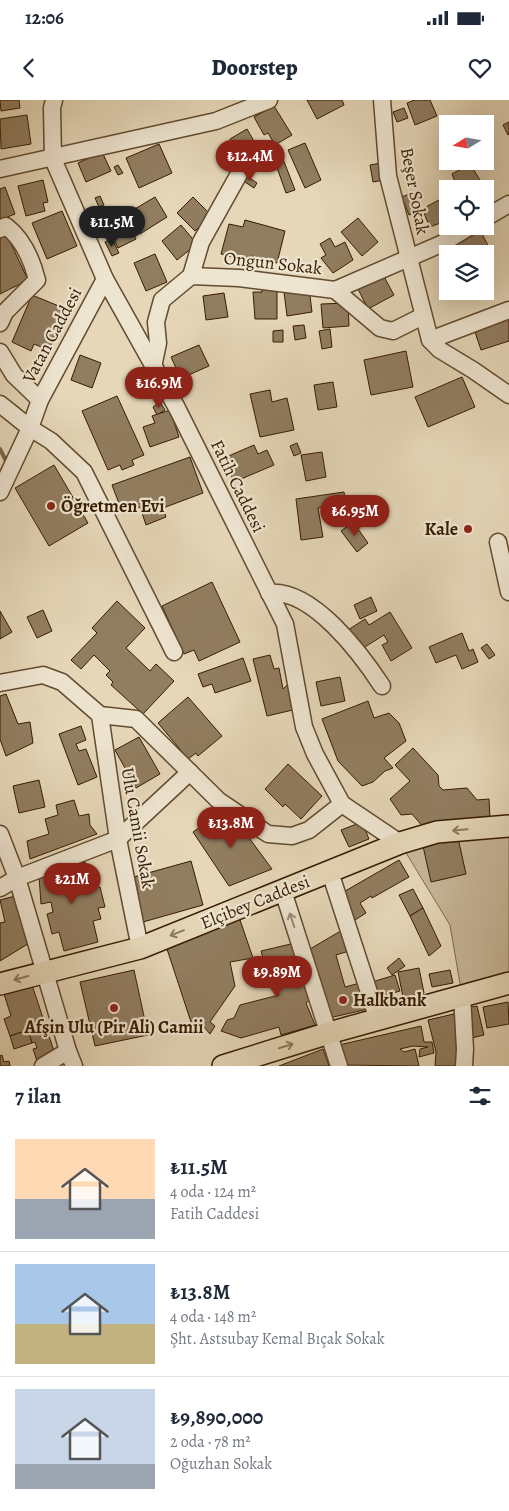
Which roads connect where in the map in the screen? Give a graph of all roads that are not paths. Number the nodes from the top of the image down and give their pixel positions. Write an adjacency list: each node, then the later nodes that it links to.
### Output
1 (54, 100): 4 (street, Fatih Caddesi)
2 (269, 100): 4 (street)
3 (382, 100): 11 (street, Beşer Sokak)
4 (53, 159): 5 (street); 13 (street, Fatih Caddesi)
5 (0, 169)
6 (239, 174): 12 (street)
7 (509, 204): 8 (street)
8 (494, 213)
9 (0, 228): 17 (street)
10 (456, 235): 11 (street, Ongun Sokak)
11 (408, 256): 14 (street, Ongun Sokak); 16 (street, Beşer Sokak)
12 (191, 276): 14 (street, Ongun Sokak); 20 (street)
13 (105, 279): 20 (street, Fatih Caddesi); 22 (street, Vatan Caddesi)
14 (334, 290): 16 (street)
15 (509, 310): 18 (street)
16 (423, 316): 18 (street, Beşer Sokak)
17 (0, 323)
18 (430, 340): 21 (street)
19 (0, 352): 22 (street)
20 (153, 367): 28 (street, Fatih Caddesi)
21 (509, 396)
22 (40, 400): 24 (street, Vatan Caddesi)
23 (0, 404): 24 (street)
24 (30, 428): 25 (street, Vatan Caddesi); 29 (street)
25 (0, 492)
26 (498, 542): 27 (street)
27 (509, 592)
28 (269, 593): 31 (street); 34 (street, Fatih Caddesi)
29 (174, 652)
30 (0, 683): 32 (street)
31 (382, 686)
32 (100, 715): 33 (street); 37 (street, Ulu Camii Sokak)
33 (190, 772): 34 (street); 37 (street)
34 (342, 804): 38 (street, Fatih Caddesi)
35 (509, 826): 38 (main road, Elçibey Caddesi, one-way to 38)
36 (0, 834): 40 (street)
37 (118, 839): 40 (street); 43 (street, Ulu Camii Sokak)
38 (400, 843): 39 (main road, Elçibey Caddesi)
39 (330, 872): 42 (main road, Elçibey Caddesi); 48 (street)
40 (17, 878): 41 (street); 44 (street)
41 (0, 888)
42 (283, 891): 43 (main road, Elçibey Caddesi, one-way to 43); 49 (street, one-way to 42)
43 (140, 948): 44 (main road, Elçibey Caddesi)
44 (45, 971): 46 (main road, Elçibey Caddesi, one-way to 46); 50 (street)
45 (509, 983): 47 (main road)
46 (0, 984)
47 (462, 995): 48 (main road); 54 (street)
48 (378, 1020): 49 (main road)
49 (329, 1033): 52 (main road, one-way to 49); 53 (street)
50 (71, 1059): 51 (street)
51 (43, 1066)
52 (223, 1066)
53 (339, 1066)
54 (464, 1066)

